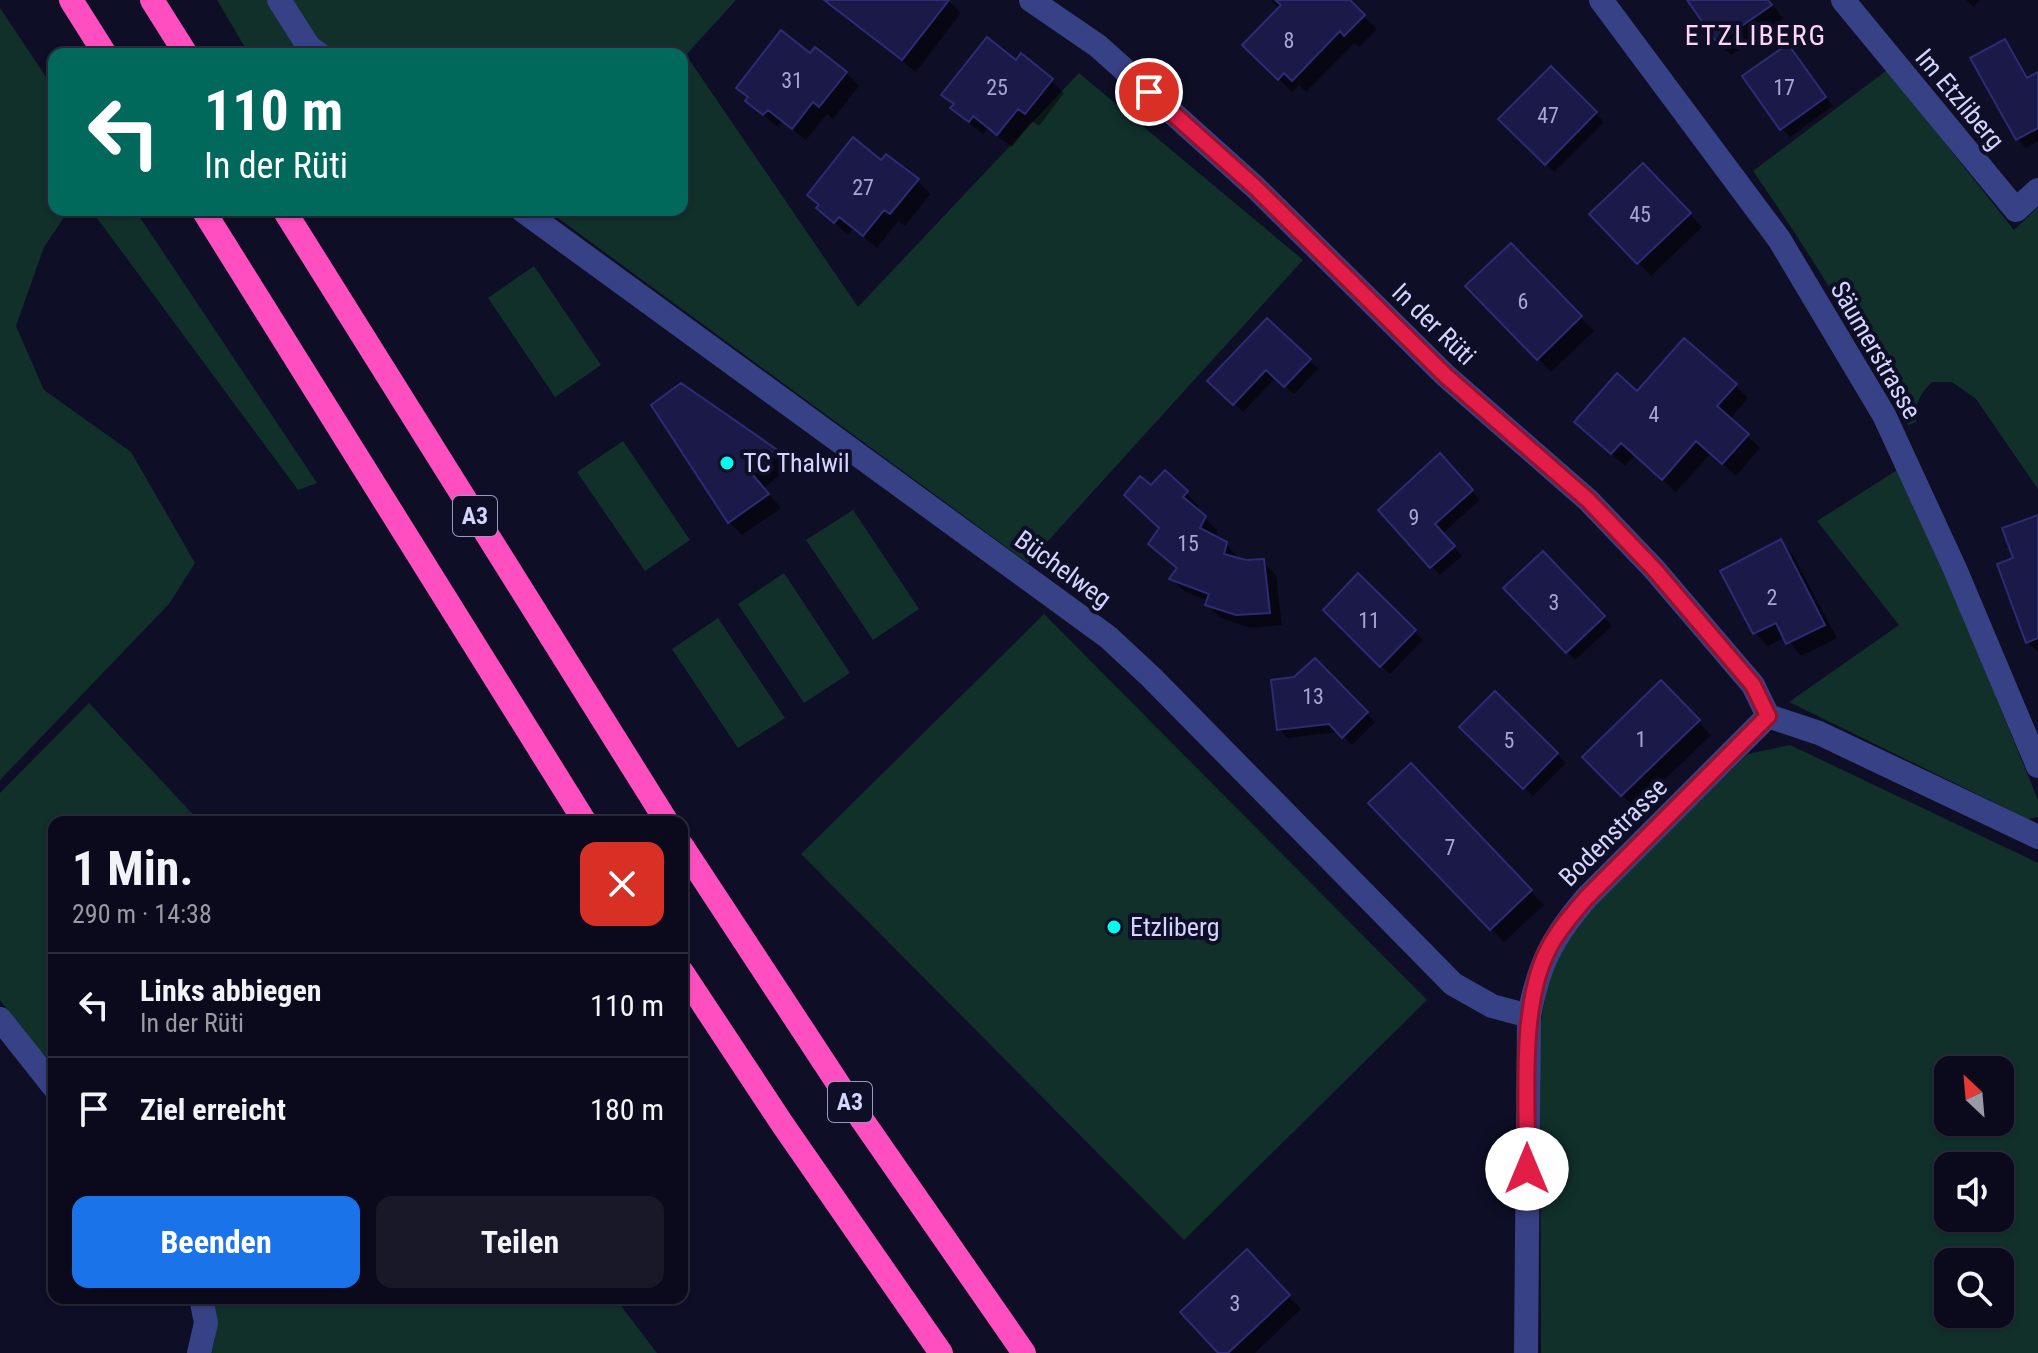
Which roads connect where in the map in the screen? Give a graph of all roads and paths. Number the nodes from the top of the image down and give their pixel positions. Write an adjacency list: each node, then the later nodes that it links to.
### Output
1 (71, 0): 7 (highway)
2 (152, 0): 8 (highway)
3 (279, 0): 9 (street)
4 (1031, 0): 14 (street, In der Rüti)
5 (1601, 0): 15 (street, Säumerstrasse)
6 (1843, 0): 10 (street, Im Etzliberg)
7 (101, 48)
8 (182, 48)
9 (310, 48)
10 (2038, 190)
11 (207, 216): 16 (highway)
12 (288, 216): 17 (highway, A3)
13 (530, 216): 21 (street, Büchelweg)
14 (1768, 716): 18 (street); 21 (street, Bodenstrasse)
15 (2038, 766)
16 (581, 816)
17 (663, 816)
18 (2038, 837)
19 (688, 855): 27 (highway, A3)
20 (688, 981): 26 (highway)
21 (1529, 1016): 28 (street, Bodenstrasse)
22 (0, 1019): 23 (street)
23 (48, 1079)
24 (202, 1304): 25 (street)
25 (199, 1353)
26 (941, 1353)
27 (1024, 1353)
28 (1526, 1353)

